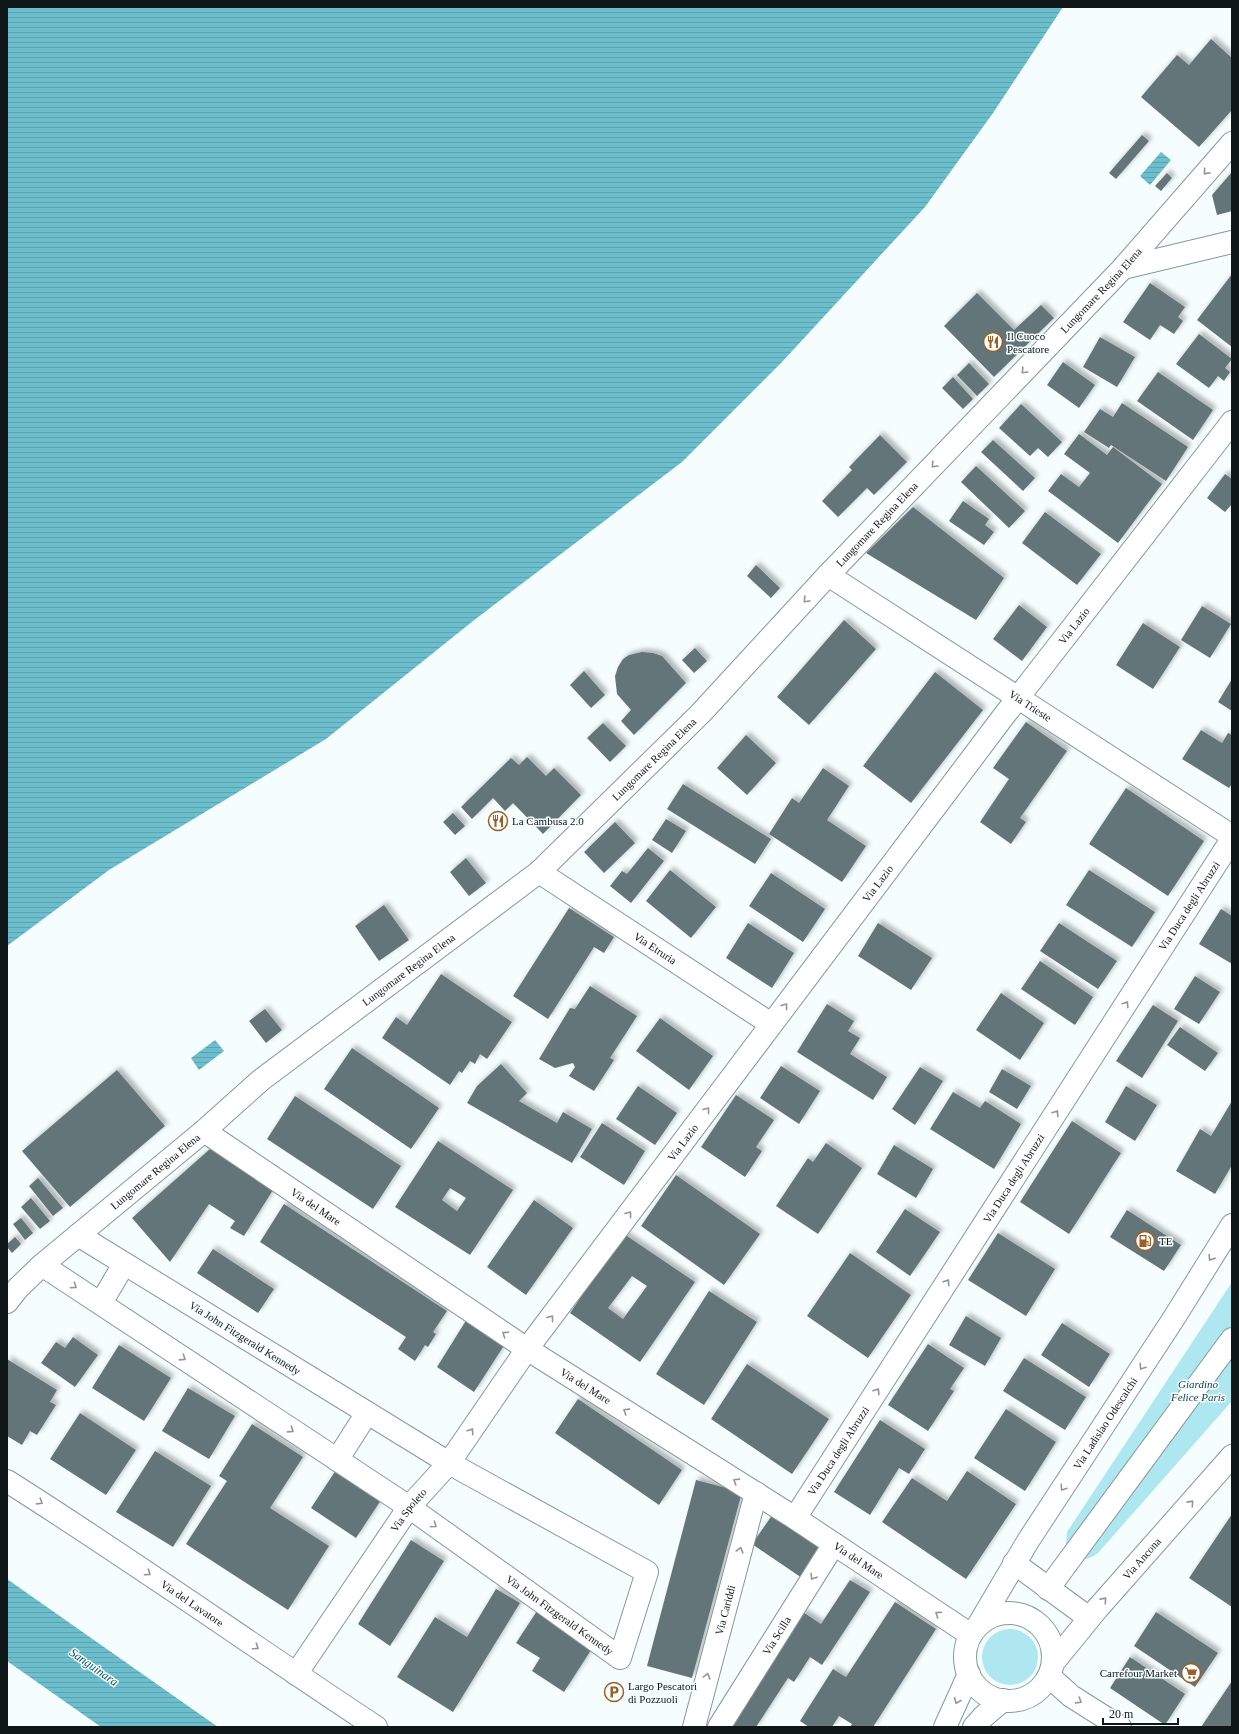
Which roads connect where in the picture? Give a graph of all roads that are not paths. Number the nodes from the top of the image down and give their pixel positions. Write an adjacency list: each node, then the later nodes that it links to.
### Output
1 (1232, 143): 3 (street, Lungomare Regina Elena, one-way to 3)
2 (1232, 242): 3 (street)
3 (1123, 268): 5 (street, Lungomare Regina Elena, one-way to 5)
4 (1232, 422): 6 (street, Via Lazio)
5 (828, 575): 6 (street, Via Trieste); 9 (street, Lungomare Regina Elena, one-way to 9)
6 (1018, 697): 7 (street, Via Trieste); 10 (street, Via Lazio, one-way to 6)
7 (1232, 836)
8 (1232, 839): 27 (street, Via Duca degli Abruzzi, one-way to 8)
9 (539, 872): 10 (street, Via Etruria); 11 (street, Lungomare Regina Elena)
10 (771, 1024): 19 (street, Via Lazio, one-way to 10)
11 (204, 1131): 13 (street, Lungomare Regina Elena); 19 (street, Via del Mare, one-way to 11)
12 (1232, 1225): 29 (street, Via Ladislao Odescalchi, one-way to 29)
13 (78, 1236): 14 (street, Via John Fitzgerald Kennedy); 15 (street, Lungomare Regina Elena)
14 (124, 1264): 17 (street); 20 (street, Via John Fitzgerald Kennedy)
15 (42, 1265): 16 (street, Lungomare Regina Elena); 17 (street, Via John Fitzgerald Kennedy, one-way to 17)
16 (7, 1302)
17 (100, 1304): 22 (street, Via John Fitzgerald Kennedy, one-way to 22)
18 (1232, 1339): 30 (street)
19 (527, 1349): 23 (street, Via Spoleto, one-way to 19); 25 (street, Via del Mare, one-way to 19)
20 (367, 1413): 22 (street); 23 (street, Via John Fitzgerald Kennedy)
21 (1232, 1456): 31 (street, Via Ancona, one-way to 21)
22 (337, 1460): 26 (street, Via John Fitzgerald Kennedy)
23 (449, 1463): 26 (street, Via Spoleto); 26 (street, Via John Fitzgerald Kennedy, one-way to 23)
24 (7, 1481): 34 (street, Via del Lavatore, one-way to 34)
25 (756, 1493): 27 (street, Via del Mare); 38 (street, Via Cariddi, one-way to 25)
26 (409, 1507): 34 (street, Via Spoleto)
27 (795, 1518): 28 (street, Via del Mare)
28 (834, 1544): 32 (street, Via del Mare, one-way to 28); 39 (street, Via Scilla, one-way to 39)
29 (1014, 1563): 30 (street); 32 (street, Via Ladislao Odescalchi)
30 (1048, 1589): 31 (street)
31 (1089, 1618): 33 (street, Via Ancona)
32 (975, 1629): 33 (street); 35 (street)
33 (1051, 1669): 36 (street); 42 (street, one-way to 42)
34 (296, 1674): 37 (street, Via del Lavatore)
35 (969, 1674): 36 (street); 40 (street, one-way to 40)
36 (1003, 1700): 41 (street)
37 (376, 1727)
38 (694, 1727)
39 (719, 1727)
40 (945, 1727)
41 (974, 1727)
42 (1120, 1727)

